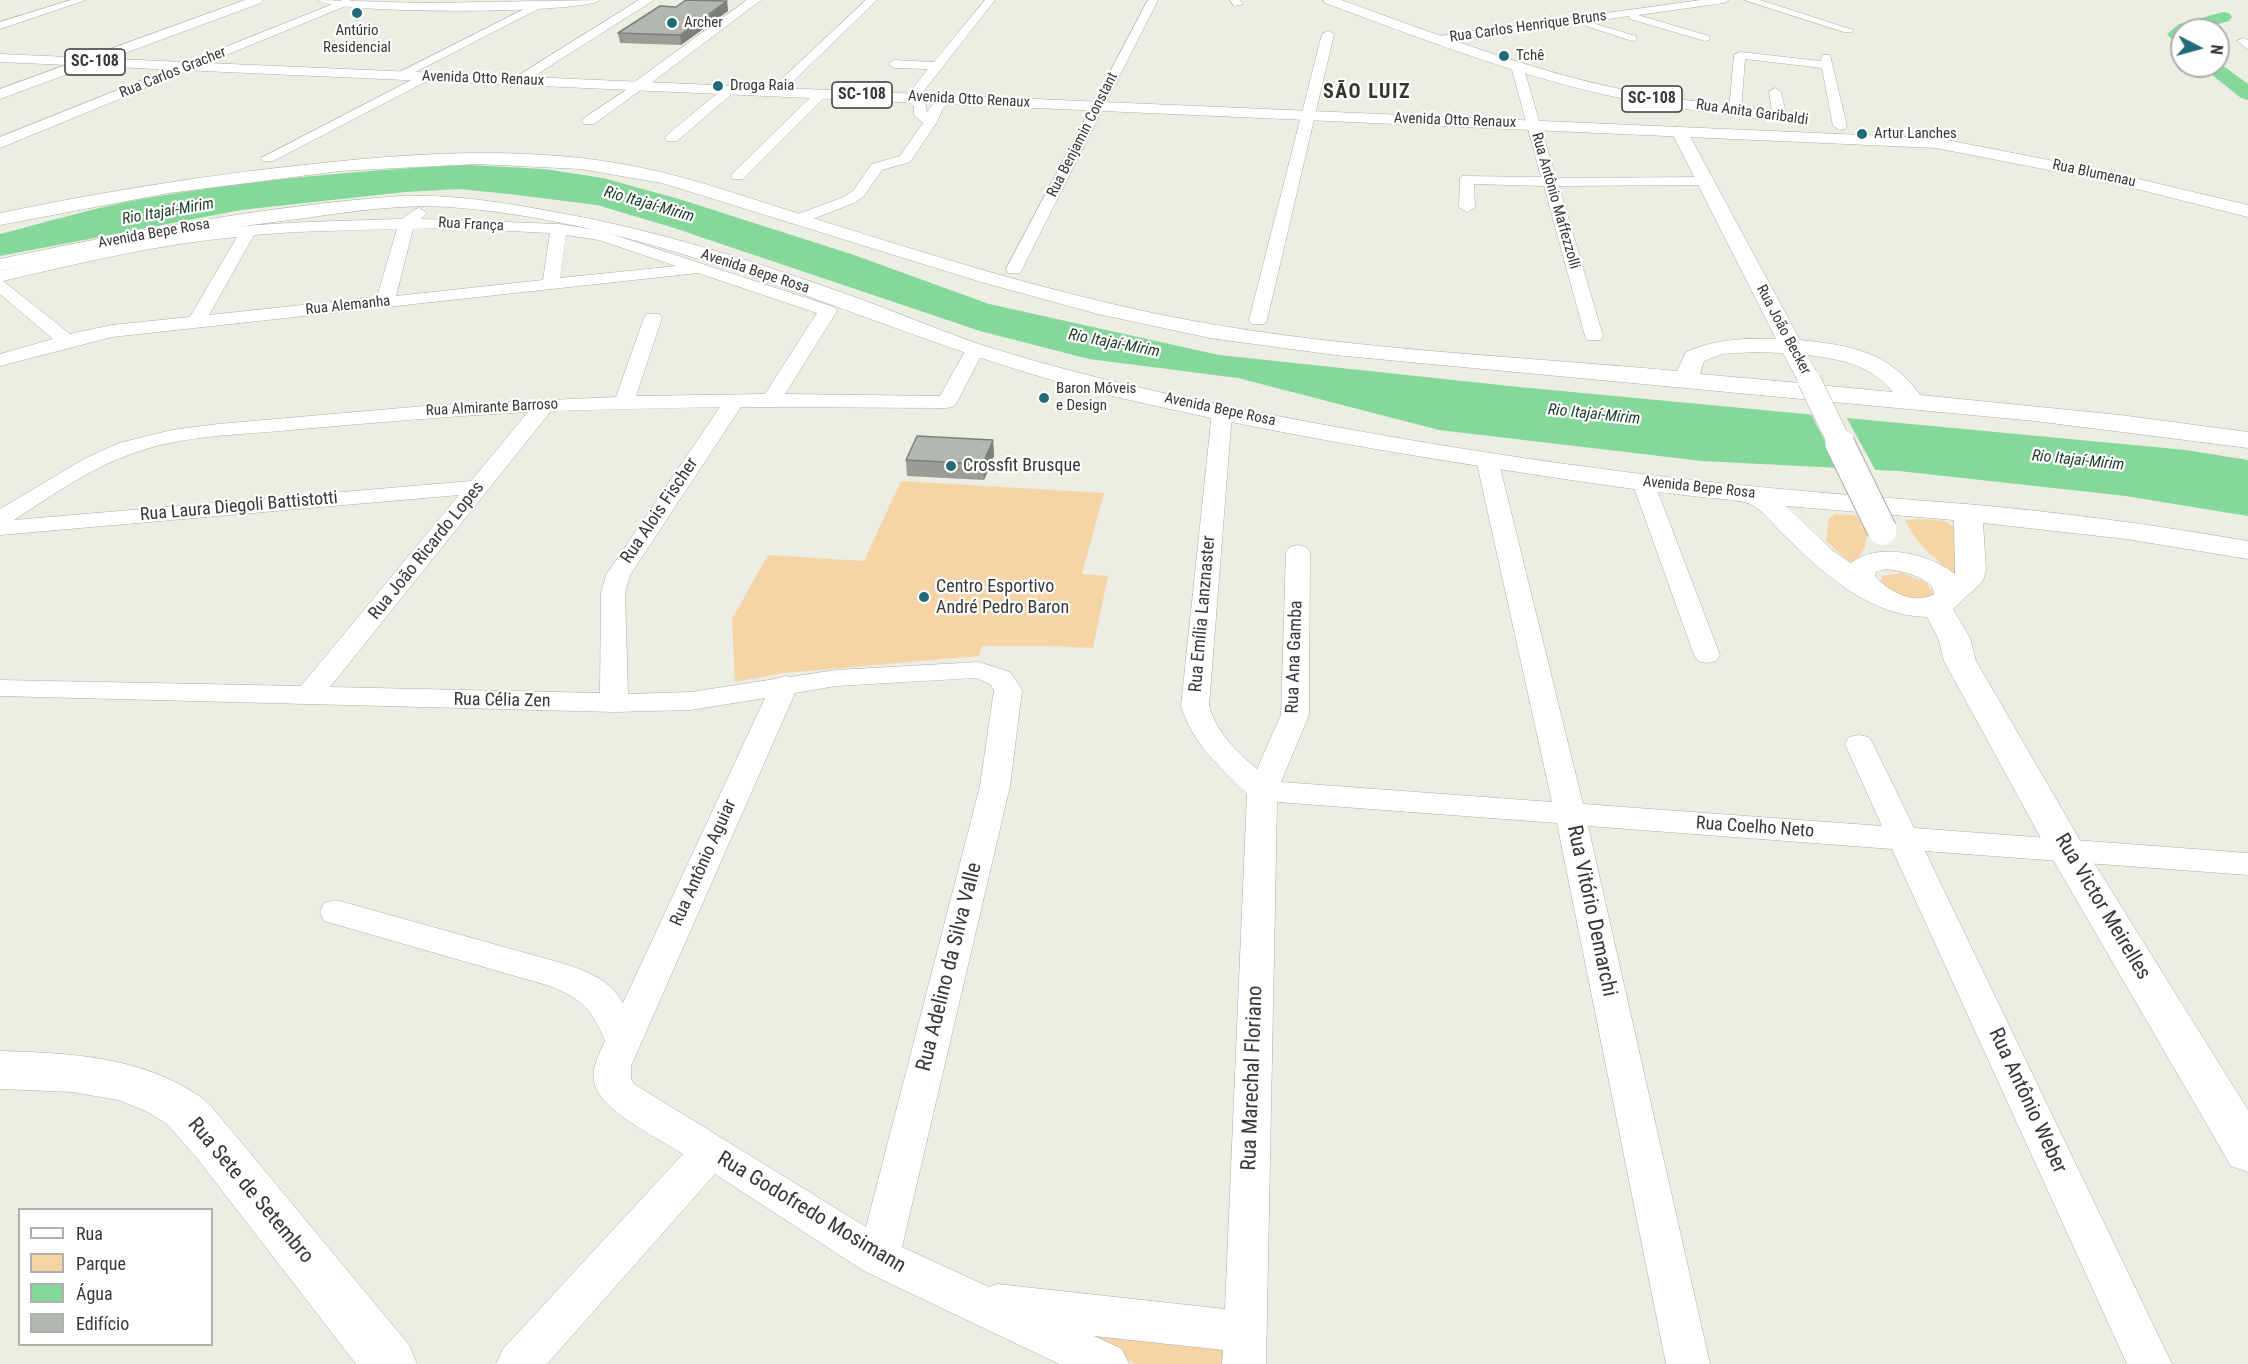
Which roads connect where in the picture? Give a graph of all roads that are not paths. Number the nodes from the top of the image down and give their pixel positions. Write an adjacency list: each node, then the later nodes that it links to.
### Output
1 (81, 0): 20 (street)
2 (257, 0): 27 (main road)
3 (324, 0): 14 (main road)
4 (594, 0): 15 (main road)
5 (648, 0): 34 (main road)
6 (755, 0): 35 (main road)
7 (872, 0): 37 (street)
8 (990, 0): 30 (street)
9 (1153, 0): 43 (street, Rua Benjamin Constant)
10 (1329, 0): 25 (main road, Rua Anita Garibaldi / SC-108)
11 (1661, 0): 16 (street)
12 (1724, 0): 16 (street, Rua Carlos Henrique Bruns)
13 (1749, 0): 21 (street)
14 (350, 2): 15 (main road); 29 (main road, Rua Carlos Gracher)
15 (540, 4): 32 (street)
16 (1686, 5): 17 (street, Rua Carlos Henrique Bruns); 18 (street)
17 (1624, 14): 19 (street, Rua Carlos Henrique Bruns); 24 (street)
18 (1718, 14)
19 (1575, 20): 23 (street); 25 (street, Rua Carlos Henrique Bruns)
20 (0, 26)
21 (1848, 30)
22 (1328, 33): 45 (street)
23 (1632, 38)
24 (1705, 38)
25 (1439, 39): 31 (main road, Rua Anita Garibaldi / SC-108)
26 (0, 58): 27 (main road, Avenida Otto Renaux / SC-108)
27 (88, 62): 29 (main road, Avenida Otto Renaux / SC-108); 39 (main road)
28 (894, 64): 30 (street)
29 (191, 66): 32 (main road, Avenida Otto Renaux / SC-108); 56 (main road, Rua Carlos Gracher)
30 (937, 66): 41 (street)
31 (1517, 66): 44 (main road, Rua Anita Garibaldi / SC-108); 51 (street, Rua Antônio Maffezzolli)
32 (399, 75): 33 (main road, Avenida Otto Renaux / SC-108)
33 (425, 76): 34 (main road, Avenida Otto Renaux / SC-108); 58 (street)
34 (518, 80): 35 (main road, Avenida Otto Renaux / SC-108)
35 (638, 86): 36 (main road, Avenida Otto Renaux / SC-108); 48 (street)
36 (729, 90): 37 (main road, Avenida Otto Renaux / SC-108); 55 (street)
37 (775, 92): 40 (main road, Avenida Otto Renaux / SC-108)
38 (1775, 92): 46 (street)
39 (0, 94)
40 (821, 94): 41 (main road, Avenida Otto Renaux / SC-108); 59 (street)
41 (912, 97): 42 (main road, Avenida Otto Renaux / SC-108); 49 (street)
42 (949, 99): 43 (main road, Avenida Otto Renaux / SC-108); 49 (street)
43 (1098, 105): 45 (main road, Avenida Otto Renaux / SC-108); 72 (street, Rua Benjamin Constant)
44 (1735, 111): 46 (main road, Rua Anita Garibaldi / SC-108); 52 (street)
45 (1308, 115): 51 (main road, Avenida Otto Renaux / SC-108); 78 (street)
46 (1780, 117): 47 (main road, Rua Anita Garibaldi / SC-108)
47 (1797, 119)
48 (589, 121)
49 (930, 122): 66 (street)
50 (1819, 123): 52 (main road, Rua Anita Garibaldi / SC-108)
51 (1533, 124): 53 (main road, Avenida Otto Renaux / SC-108); 61 (street, Rua Antônio Maffezzolli)
52 (1840, 126): 54 (main road, Rua Anita Garibaldi / SC-108)
53 (1679, 130): 54 (main road, Avenida Otto Renaux / SC-108); 60 (main road, Rua João Becker)
54 (1875, 135): 57 (main road, Avenida Otto Renaux / SC-108)
55 (672, 138)
56 (0, 143)
57 (1938, 143): 64 (main road, Rua Blumenau / SC-108)
58 (268, 158)
59 (738, 176)
60 (1705, 181): 61 (street); 82 (main road, Rua João Becker)
61 (1550, 182): 63 (street); 80 (street, Rua Antônio Maffezzolli)
62 (434, 201): 67 (street); 70 (main road, Avenida Bepe Rosa); 83 (main road, Avenida Bepe Rosa)
63 (1467, 207)
64 (2248, 211)
65 (0, 219): 66 (main road)
66 (796, 220): 85 (main road)
67 (407, 223): 68 (street, Rua França); 69 (street, Rua França); 76 (street)
68 (559, 229): 71 (street, Rua França); 74 (street)
69 (249, 231): 73 (street, Rua França); 79 (street)
70 (0, 265)
71 (699, 268): 74 (street, Rua Alemanha); 87 (street, Rua França)
72 (1014, 269)
73 (0, 276)
74 (551, 284): 76 (street, Rua Alemanha)
75 (0, 285): 81 (street)
76 (385, 302): 79 (street, Rua Alemanha)
77 (653, 318): 88 (street)
78 (1258, 320)
79 (196, 322): 81 (street, Rua Alemanha)
80 (1594, 336)
81 (67, 341): 84 (street, Rua Alemanha)
82 (1792, 348): 85 (main road); 89 (main road); 100 (main road, Rua João Becker, bridge)
83 (975, 350): 87 (street, Rua Almirante Barroso); 91 (main road, Avenida Bepe Rosa)
84 (0, 360)
85 (1686, 379): 89 (main road)
86 (735, 400): 87 (street, Rua Almirante Barroso); 88 (street, Rua Almirante Barroso); 113 (street, Rua Alois Fischer)
87 (771, 400)
88 (624, 402): 90 (street, Rua Almirante Barroso)
89 (1912, 402): 92 (main road)
90 (545, 405): 95 (street, Rua João Ricardo Lopes); 98 (street, Rua Almirante Barroso)
91 (1222, 412): 93 (main road, Avenida Bepe Rosa); 115 (street, Rua Emília Lanznaster)
92 (2248, 440)
93 (1487, 459): 94 (main road, Avenida Bepe Rosa); 116 (street, Rua Vitório Demarchi)
94 (1643, 482): 96 (main road, Avenida Bepe Rosa); 107 (street)
95 (479, 487): 99 (street, Rua Laura Diegoli Battistotti); 112 (street, Rua João Ricardo Lopes)
96 (1759, 495): 97 (main road, Avenida Bepe Rosa); 104 (main road)
97 (1968, 512): 101 (main road, Avenida Bepe Rosa); 105 (main road)
98 (0, 519)
99 (0, 528)
100 (1883, 530): 103 (main road, Rua João Becker); 104 (main road)
101 (2248, 550)
102 (1298, 552): 115 (street, Rua Ana Gamba)
103 (1917, 565): 104 (main road); 105 (main road, Rua Victor Meirelles)
104 (1868, 574): 106 (main road)
105 (1942, 599): 106 (main road); 108 (main road, Rua Victor Meirelles)
106 (1893, 602): 108 (main road, Rua Victor Meirelles)
107 (1707, 655)
108 (1960, 661): 118 (main road, Rua Victor Meirelles)
109 (1000, 678): 110 (street, Rua Célia Zen); 125 (street, Rua Adelino da Silva Valle)
110 (785, 684): 113 (street, Rua Célia Zen); 121 (street, Rua Antônio Aguiar)
111 (0, 688): 112 (street, Rua Célia Zen)
112 (308, 696): 113 (street, Rua Célia Zen)
113 (614, 703)
114 (1858, 744): 117 (street, Rua Antônio Weber)
115 (1262, 791): 116 (street, Rua Coelho Neto); 127 (street, Rua Marechal Floriano)
116 (1570, 814): 117 (street, Rua Coelho Neto); 131 (street, Rua Vitório Demarchi)
117 (1904, 839): 118 (street, Rua Coelho Neto); 132 (street, Rua Antônio Weber)
118 (2067, 851): 119 (street, Rua Coelho Neto); 124 (main road, Rua Victor Meirelles)
119 (2248, 864)
120 (336, 912): 121 (street)
121 (623, 1041): 123 (street, Rua Antônio Aguiar)
122 (0, 1070): 128 (main road, Rua Sete de Setembro)
123 (711, 1151): 125 (street, Rua Godofredo Mosimann); 129 (street, Rua Godofredo Mosimann)
124 (2248, 1151)
125 (879, 1257): 126 (street, Rua Godofredo Mosimann)
126 (975, 1301): 127 (street, Rua Godofredo Mosimann); 130 (street, Rua Godofredo Mosimann)
127 (1244, 1348)
128 (390, 1364)
129 (518, 1364)
130 (1107, 1364)
131 (1688, 1364)
132 (2150, 1364)

